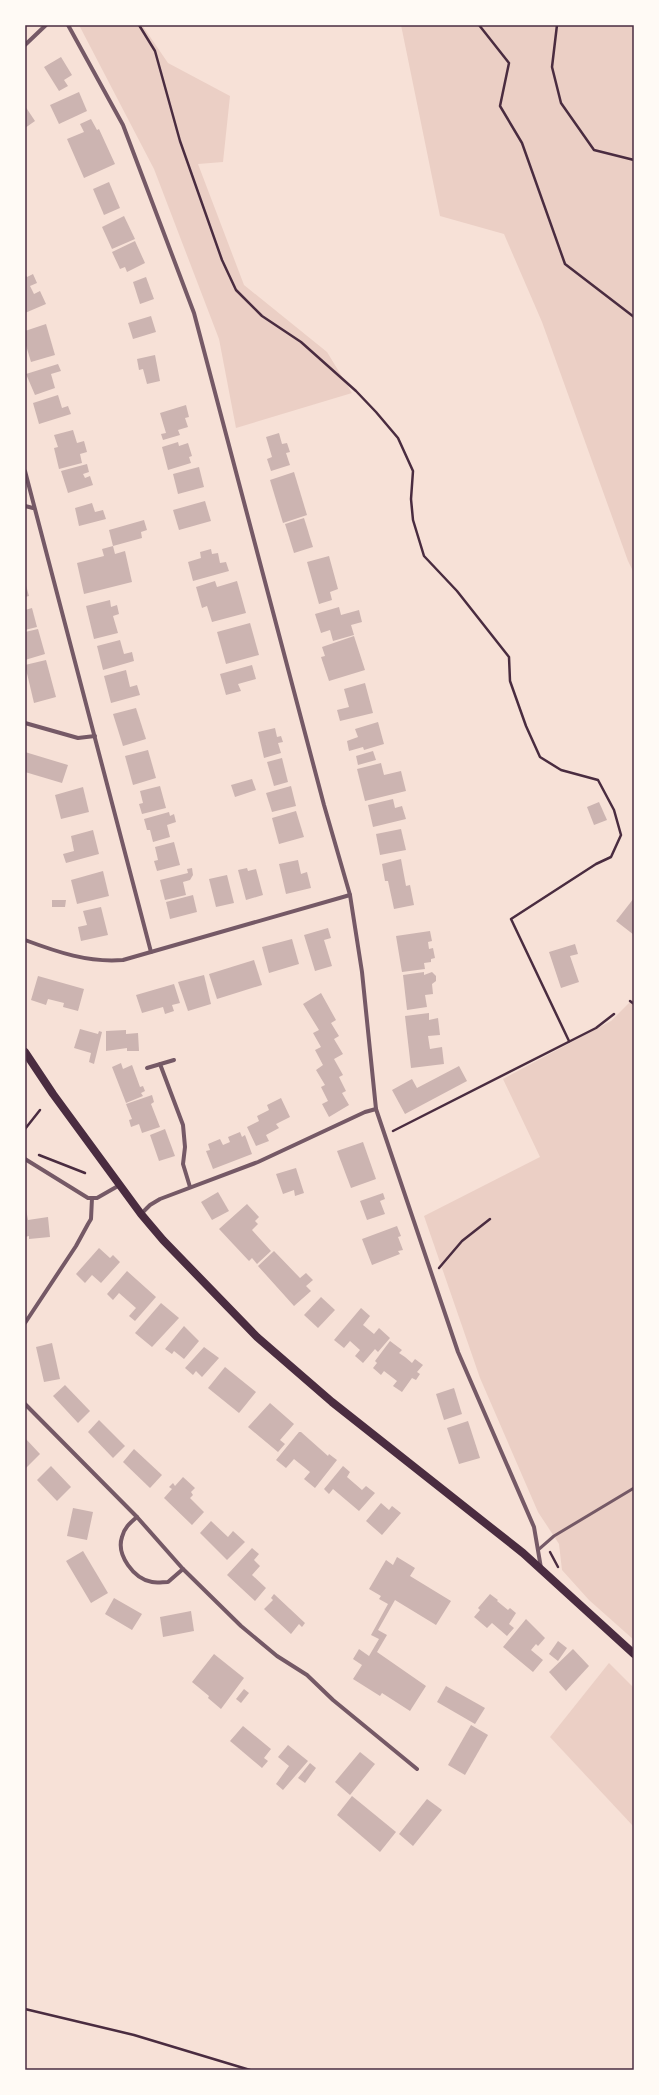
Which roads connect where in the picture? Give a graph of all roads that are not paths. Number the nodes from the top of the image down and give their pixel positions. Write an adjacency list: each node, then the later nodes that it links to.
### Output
1 (46, 25): 3 (street)
2 (68, 25): 9 (street)
3 (25, 45)
4 (25, 471): 6 (street)
5 (25, 506): 6 (street)
6 (33, 508): 8 (street)
7 (25, 723): 8 (street)
8 (95, 736): 11 (street)
9 (350, 895): 11 (street); 16 (street)
10 (25, 940): 11 (street)
11 (151, 952)
12 (25, 1052): 18 (main road)
13 (174, 1060): 14 (street)
14 (160, 1064): 15 (street); 19 (street)
15 (147, 1068)
16 (376, 1109): 19 (street); 26 (street)
17 (25, 1159): 20 (street)
18 (118, 1186): 20 (street); 21 (main road)
19 (190, 1187): 21 (street)
20 (92, 1198): 22 (street)
21 (141, 1214): 28 (main road)
22 (25, 1323)
23 (25, 1404): 25 (street)
24 (634, 1488): 26 (lane)
25 (137, 1517): 27 (street); 27 (street)
26 (538, 1550): 28 (street)
27 (183, 1568): 30 (street)
28 (541, 1568): 29 (main road)
29 (634, 1654)
30 (417, 1769)

